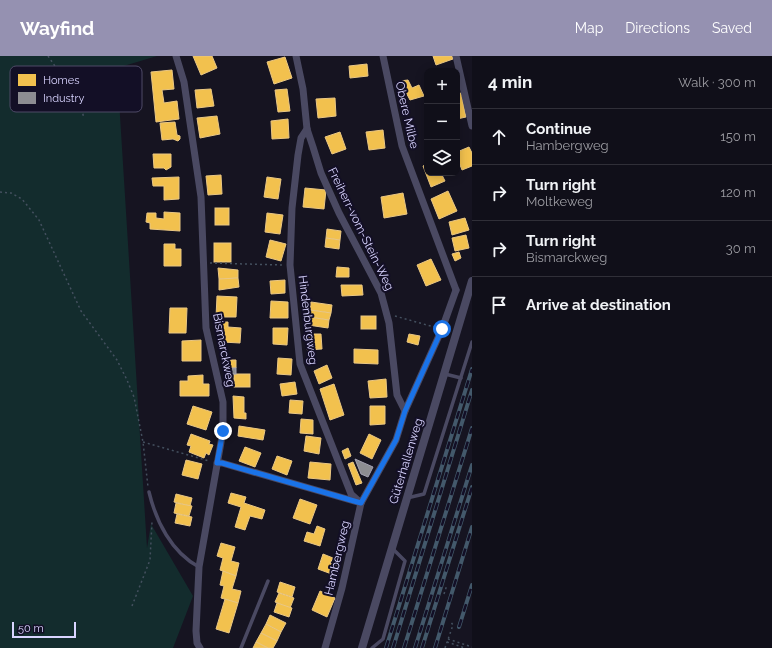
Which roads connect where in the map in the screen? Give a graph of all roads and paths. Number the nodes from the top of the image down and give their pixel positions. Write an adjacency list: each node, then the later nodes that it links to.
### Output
1 (48, 56): 6 (path)
2 (176, 56): 12 (street, Bismarckweg)
3 (296, 56): 10 (street, Freiherr-vom-Stein-Weg)
4 (383, 56): 15 (street, Obere Milbe)
5 (456, 56): 9 (street)
6 (55, 66)
7 (82, 112): 8 (path)
8 (84, 118)
9 (472, 126)
10 (307, 129): 13 (street, Hindenburgweg); 16 (street, Freiherr-vom-Stein-Weg)
11 (0, 192): 22 (path)
12 (203, 263): 13 (path); 23 (street, Bismarckweg)
13 (290, 265): 26 (street, Hindenburgweg)
14 (471, 286): 15 (street); 19 (street, Güterhallenweg)
15 (456, 290): 17 (street, Hambergweg)
16 (386, 314): 17 (path); 21 (street, Freiherr-vom-Stein-Weg)
17 (442, 329): 21 (street, Hambergweg)
18 (472, 342): 20 (lane)
19 (445, 374): 20 (lane); 25 (street, Güterhallenweg)
20 (461, 378): 25 (lane)
21 (405, 411): 26 (street, Hambergweg)
22 (143, 442): 23 (path); 24 (path)
23 (217, 463): 26 (street); 29 (street, Bismarckweg)
24 (149, 492): 29 (lane)
25 (407, 498): 28 (street, Güterhallenweg)
26 (361, 503): 41 (street, Hambergweg)
27 (152, 518): 33 (path)
28 (392, 548): 42 (street, Güterhallenweg); 43 (lane)
29 (199, 567): 39 (street, Bismarckweg)
30 (268, 582): 40 (lane)
31 (447, 585): 32 (path)
32 (444, 594)
33 (132, 606)
34 (451, 622): 35 (path)
35 (448, 639): 36 (path); 37 (path)
36 (447, 642): 37 (path); 44 (path)
37 (467, 647): 38 (path)
38 (472, 647)
39 (200, 648)
40 (241, 648)
41 (325, 648)
42 (362, 648)
43 (372, 648)
44 (445, 648)

